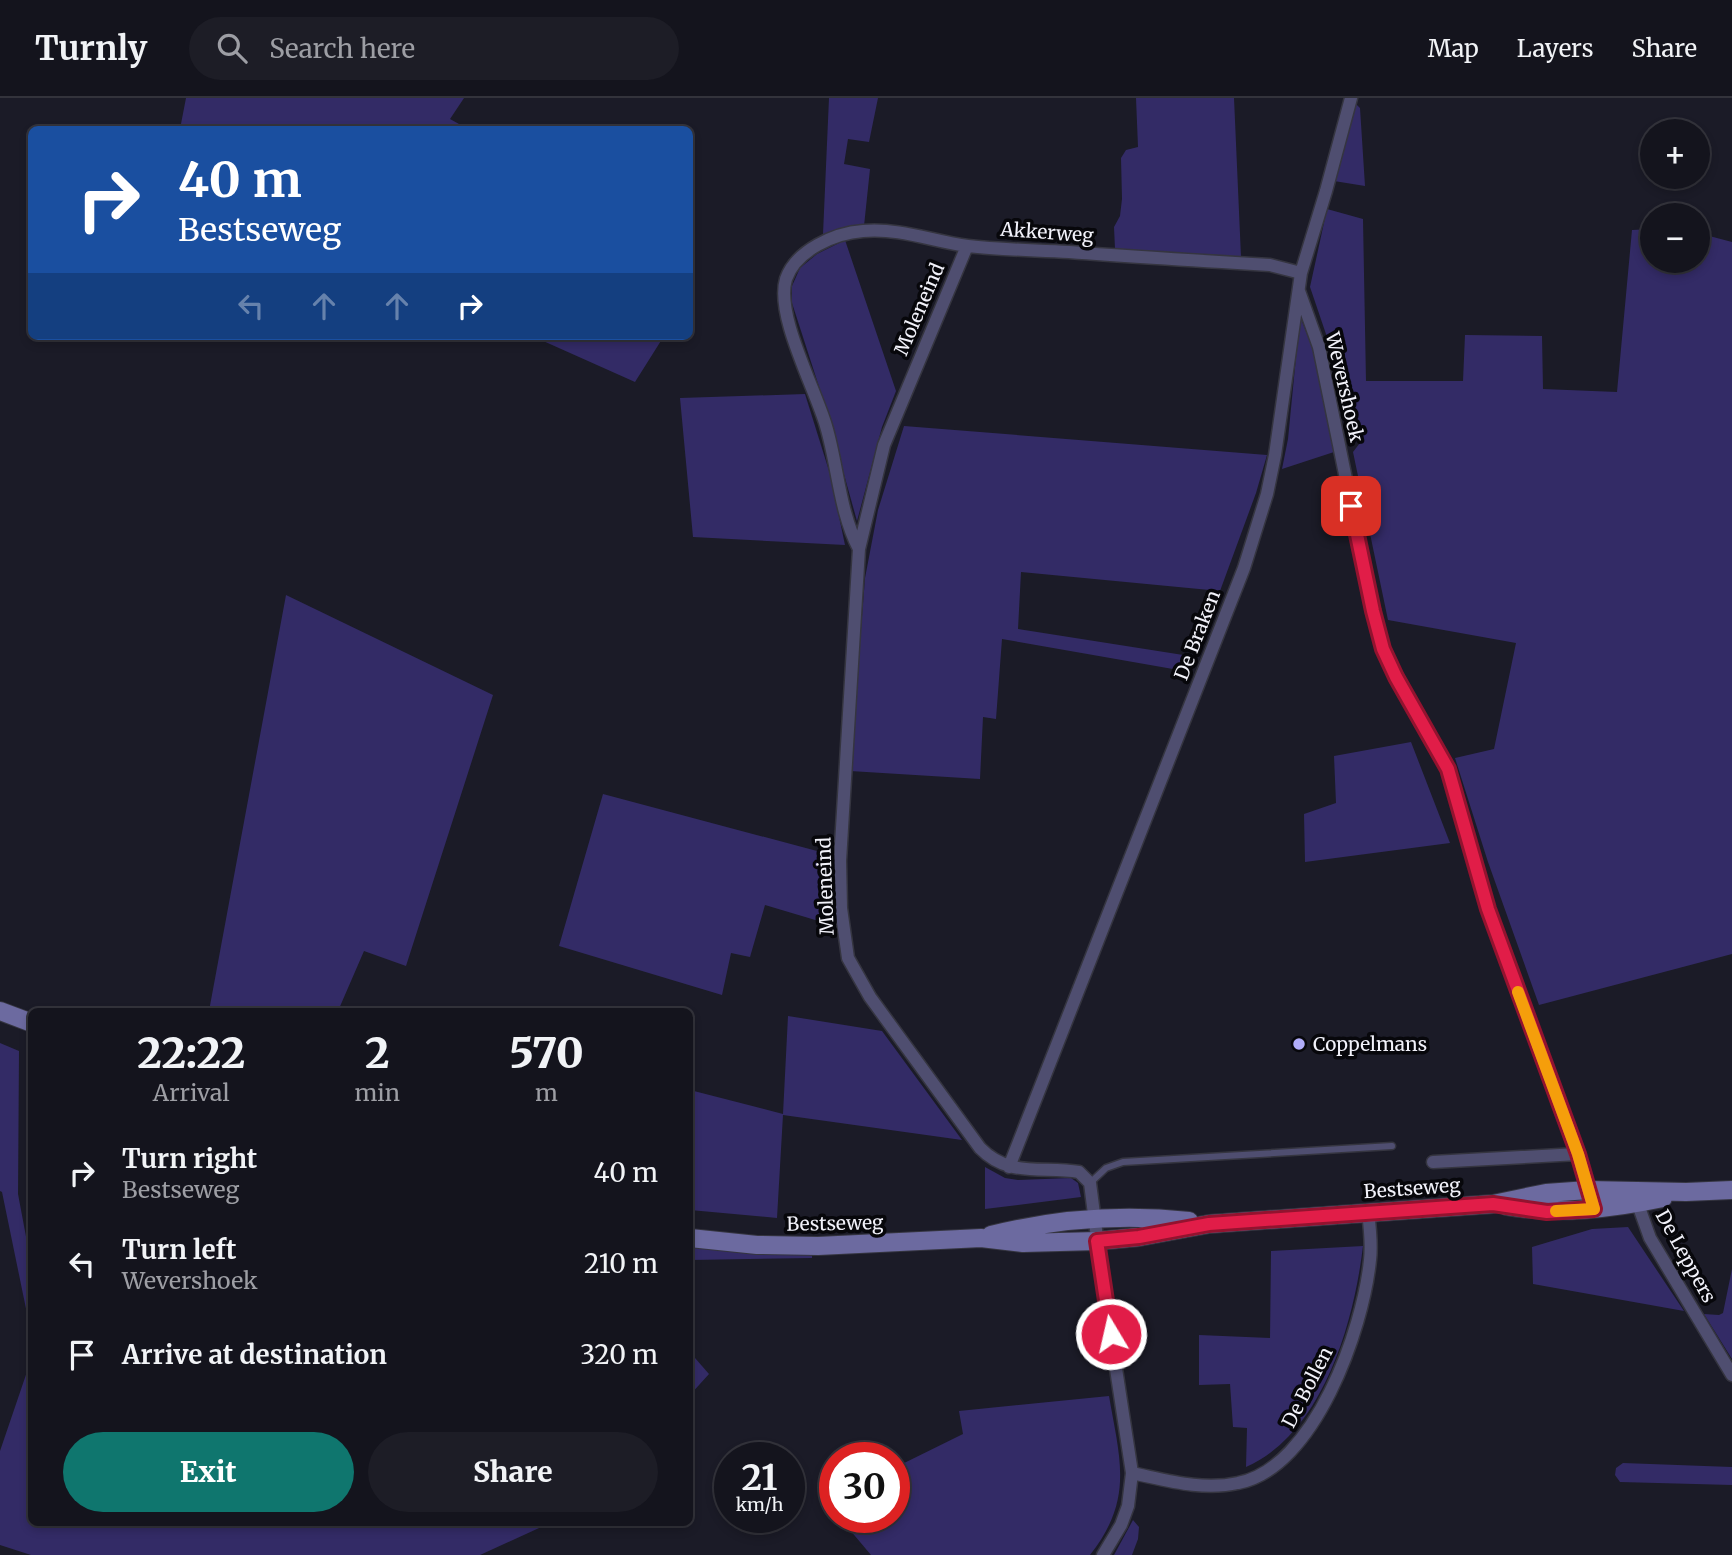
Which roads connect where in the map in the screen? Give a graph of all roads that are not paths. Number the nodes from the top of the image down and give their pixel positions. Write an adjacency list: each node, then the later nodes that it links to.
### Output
1 (1351, 98): 4 (street, De Braken)
2 (967, 246): 3 (street, Akkerweg); 4 (street, Akkerweg); 6 (street, Moleneind)
3 (798, 259): 6 (street, Moleneind)
4 (1301, 272): 5 (street, De Braken)
5 (1298, 288): 10 (street, Wevershoek); 12 (street, De Braken)
6 (859, 549): 12 (street, Moleneind)
7 (0, 1011): 8 (main road)
8 (28, 1022)
9 (1392, 1146): 13 (lane)
10 (1578, 1154): 11 (street, Bestseweg); 14 (street, Wevershoek)
11 (1433, 1162)
12 (1009, 1167): 13 (street, Moleneind)
13 (1090, 1183): 20 (street)
14 (1588, 1190): 16 (main road, Bestseweg); 17 (main road, Bestseweg); 18 (street, Wevershoek)
15 (1732, 1190): 16 (main road, Bestseweg)
16 (1635, 1196): 18 (main road, Bestseweg); 25 (street, De Leppers)
17 (1493, 1204): 18 (main road, Bestseweg); 19 (main road, Bestseweg)
18 (1594, 1209)
19 (1368, 1212): 21 (main road, Bestseweg); 26 (street, De Bollen)
20 (1095, 1220): 21 (main road, Bestseweg); 23 (main road, Bestseweg); 24 (street)
21 (1209, 1224): 24 (main road, Bestseweg)
22 (693, 1238): 23 (main road, Bestseweg)
23 (981, 1238): 24 (main road, Bestseweg)
24 (1097, 1241): 26 (street)
25 (1732, 1375)
26 (1132, 1472): 27 (street)
27 (1103, 1555)

